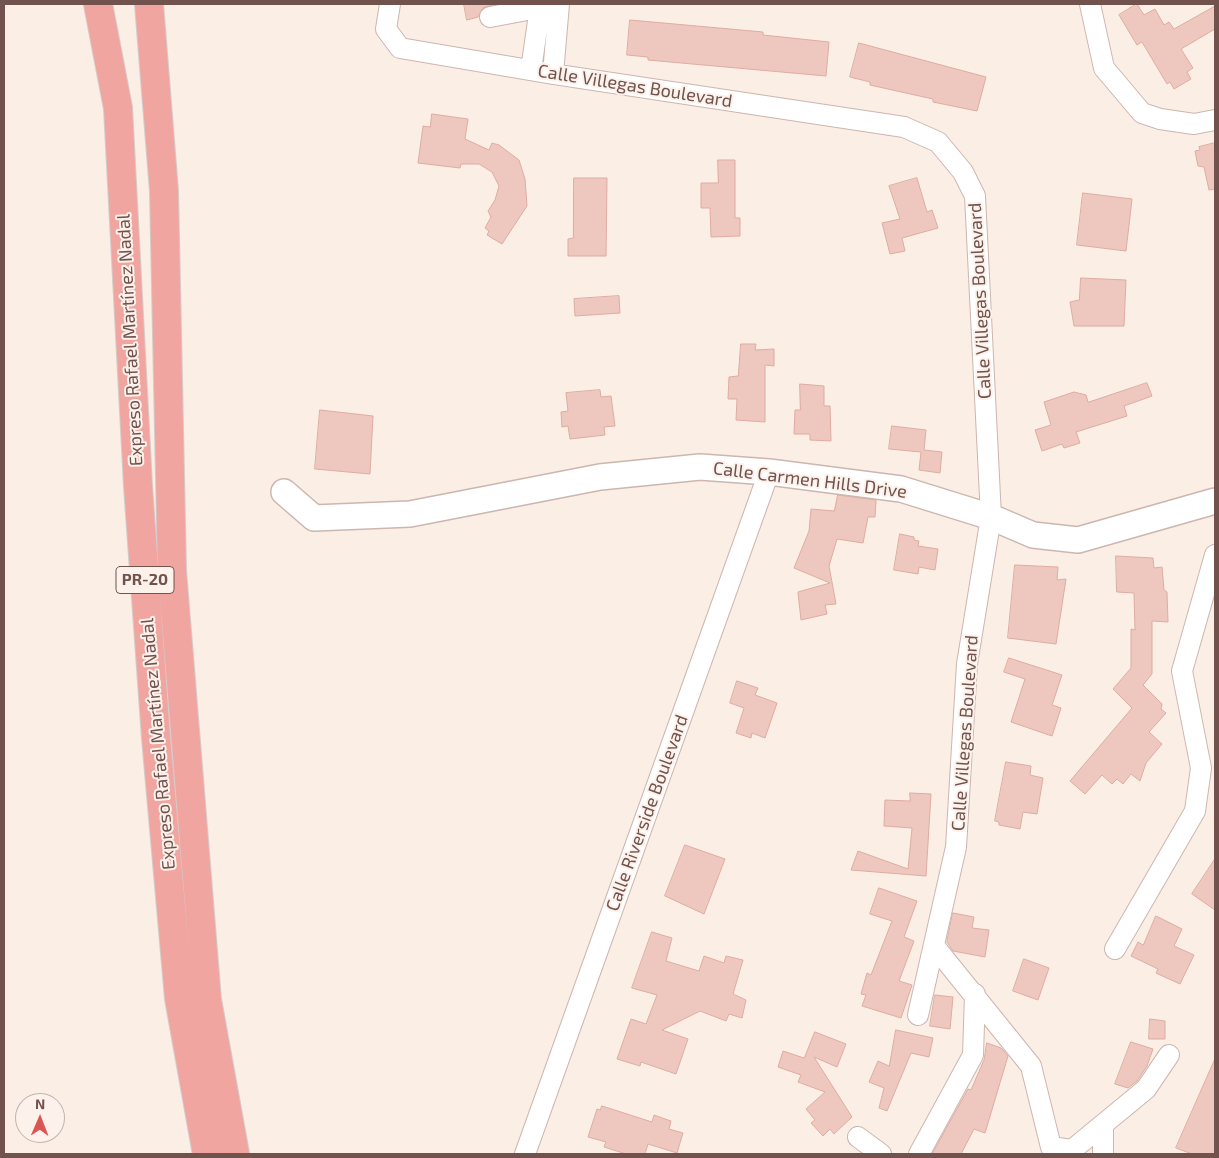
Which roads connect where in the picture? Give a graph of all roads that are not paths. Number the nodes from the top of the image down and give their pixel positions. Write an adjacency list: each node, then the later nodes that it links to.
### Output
1 (98, 4): 22 (highway, Expreso Rafael Martínez Nadal / PR-20)
2 (149, 4): 23 (highway, Expreso Rafael Martínez Nadal / PR-20)
3 (390, 4): 7 (street, Calle Villegas Boulevard)
4 (1090, 4): 9 (street)
5 (552, 5): 6 (street); 7 (street); 8 (street)
6 (490, 17)
7 (531, 70): 8 (street, Calle Villegas Boulevard)
8 (552, 74): 13 (street, Calle Villegas Boulevard)
9 (1215, 120)
10 (769, 472): 11 (street, Calle Carmen Hills Drive); 13 (street, Calle Carmen Hills Drive); 24 (street, Calle Riverside Boulevard)
11 (284, 492)
12 (1215, 500): 13 (street, Calle Carmen Hills Drive)
13 (991, 517): 15 (street, Calle Villegas Boulevard)
14 (1215, 555): 16 (street)
15 (935, 947): 17 (street); 18 (street, Calle Villegas Boulevard)
16 (1115, 949)
17 (975, 994): 20 (street); 26 (street)
18 (918, 1015)
19 (1169, 1055): 20 (street)
20 (1103, 1125): 27 (street)
21 (858, 1137): 25 (street)
22 (207, 1154)
23 (235, 1154)
24 (524, 1154)
25 (881, 1154)
26 (919, 1154)
27 (1103, 1154)

